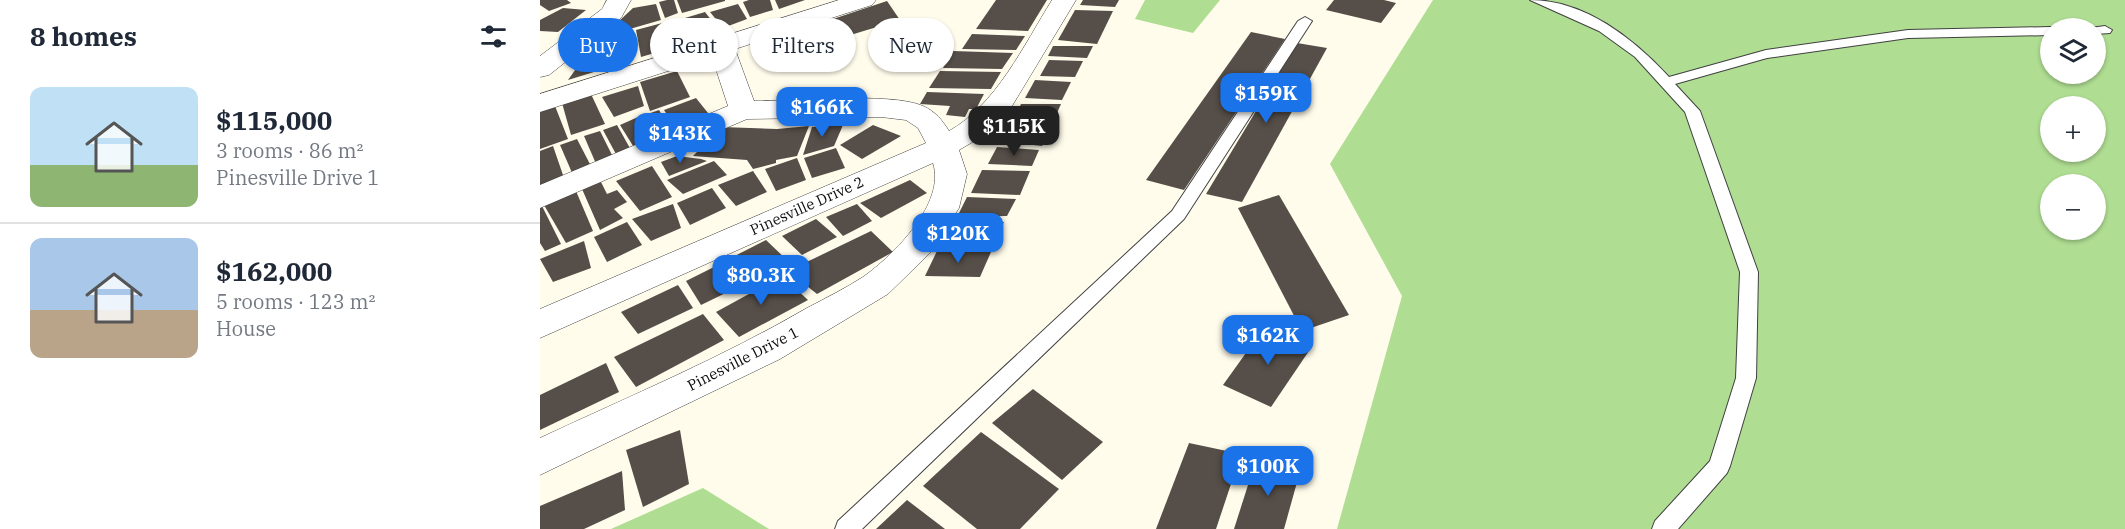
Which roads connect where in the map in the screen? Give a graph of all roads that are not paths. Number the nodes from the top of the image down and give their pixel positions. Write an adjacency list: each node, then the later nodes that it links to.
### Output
1 (646, 0): 5 (street)
2 (864, 0): 8 (street)
3 (1064, 0): 15 (street)
4 (1537, 0): 12 (lane)
5 (618, 2): 10 (street)
6 (1305, 21): 19 (lane)
7 (2040, 31): 12 (lane)
8 (738, 40)
9 (650, 68): 13 (street)
10 (540, 69)
11 (731, 72): 14 (street)
12 (1666, 82): 20 (lane)
13 (540, 103)
14 (743, 110): 15 (street, Pinesville Drive 1); 16 (street)
15 (943, 147): 17 (street, Pinesville Drive 2); 18 (street, Pinesville Drive 1)
16 (540, 197)
17 (540, 324)
18 (540, 457)
19 (846, 529)
20 (1663, 529)

